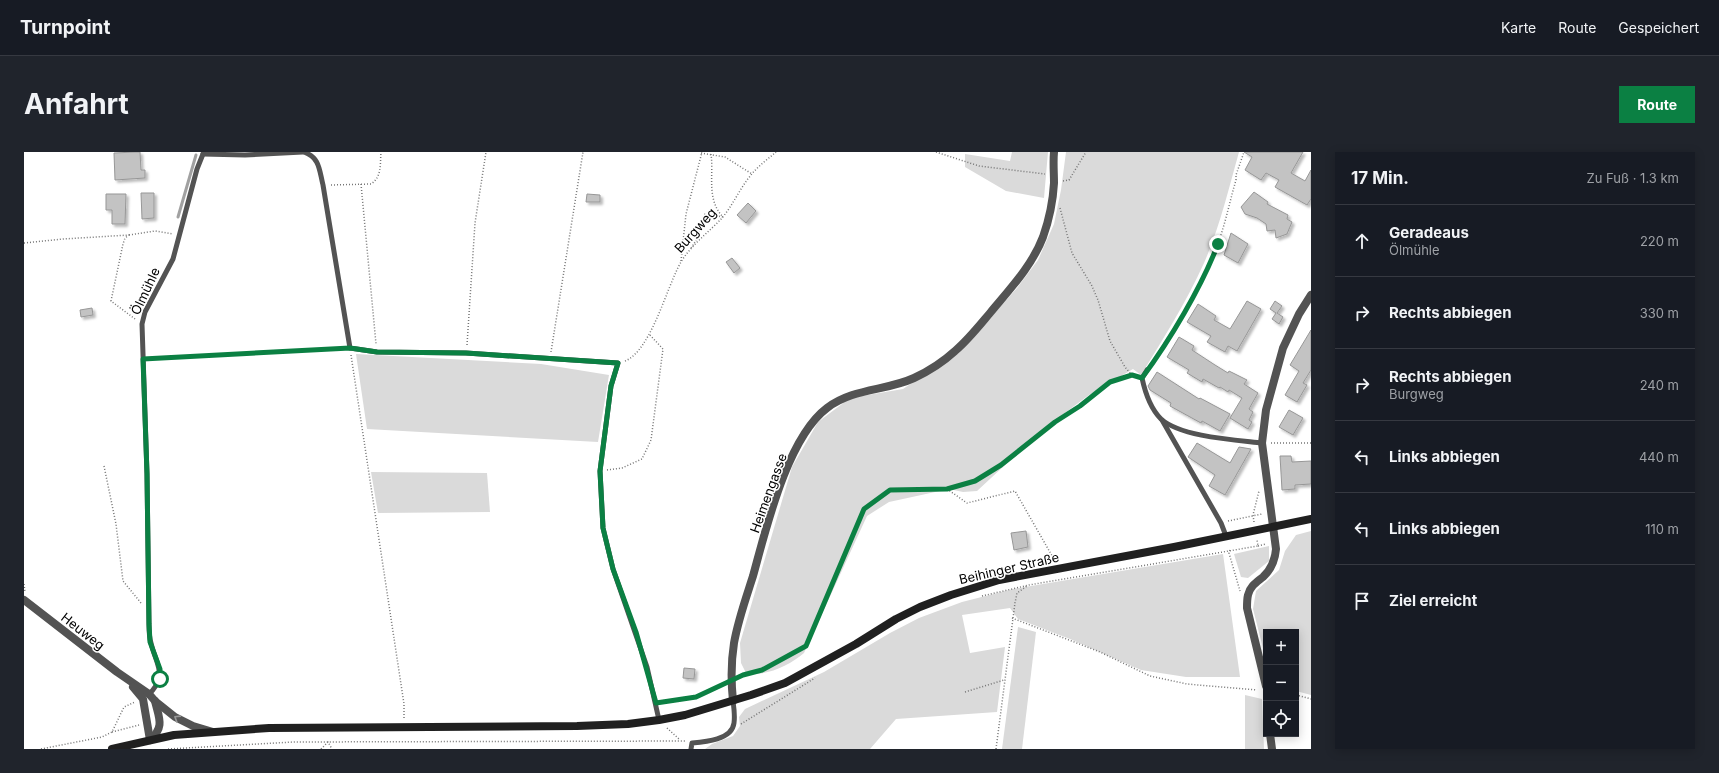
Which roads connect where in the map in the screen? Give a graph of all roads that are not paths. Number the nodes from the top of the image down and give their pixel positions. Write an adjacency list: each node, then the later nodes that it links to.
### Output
1 (303, 152): 3 (lane); 16 (lane)
2 (1054, 152): 15 (street, Heimengasse)
3 (202, 153): 13 (lane, Ölmühle)
4 (1311, 295): 7 (street)
5 (1147, 370): 6 (lane)
6 (1162, 419): 7 (lane); 10 (lane)
7 (1262, 443): 9 (street)
8 (1311, 519): 9 (main road, Beihinger Straße)
9 (1274, 527): 10 (main road, Beihinger Straße); 12 (street)
10 (1226, 536): 15 (main road, Beihinger Straße)
11 (24, 600): 13 (street, Heuweg)
12 (1263, 688)
13 (146, 697): 14 (street, Heuweg); 19 (street)
14 (155, 701): 17 (street, one-way to 14); 19 (street)
15 (733, 701): 16 (main road, Beihinger Straße); 21 (lane)
16 (659, 720): 17 (main road, Beihinger Straße)
17 (213, 732): 19 (main road, Beihinger Straße)
18 (1270, 737): 22 (street)
19 (150, 740): 20 (main road, Beihinger Straße)
20 (112, 749)
21 (691, 749)
22 (1272, 749)

